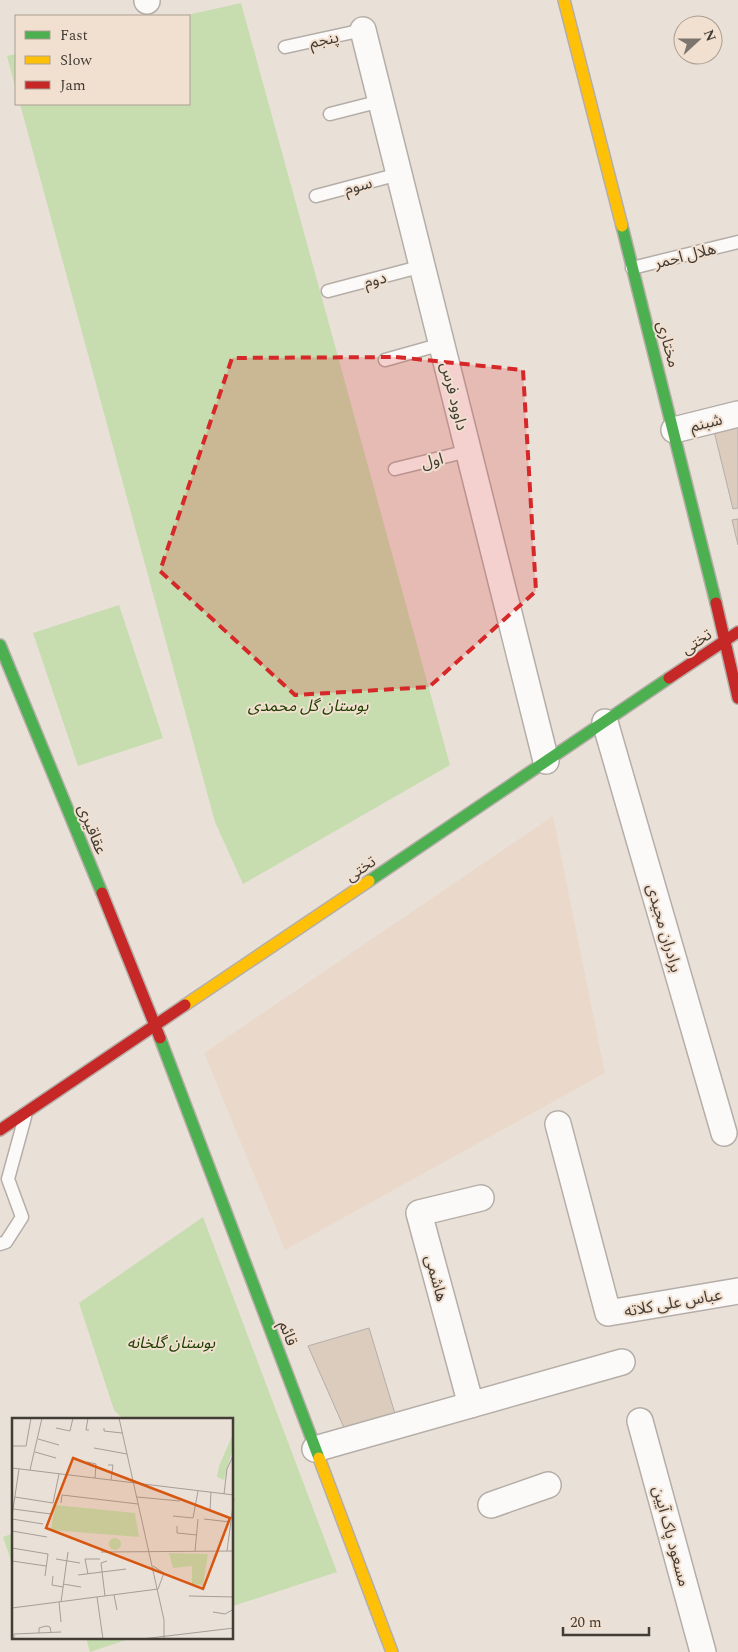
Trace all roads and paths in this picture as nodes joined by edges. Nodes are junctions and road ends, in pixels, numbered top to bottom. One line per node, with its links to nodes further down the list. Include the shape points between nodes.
1 (564, 0): 10 (main road, مختاری)
2 (363, 30): 3 (lane, پنجم); 4 (street, داوود فرس)
3 (285, 47)
4 (381, 101): 5 (lane); 6 (street, داوود فرس)
5 (330, 114)
6 (400, 174): 7 (lane, سوم); 9 (street, داوود فرس)
7 (316, 196)
8 (738, 242): 10 (lane, هلال احمر)
9 (423, 266): 11 (lane, دوم); 12 (street, داوود فرس)
10 (632, 268): 15 (main road, مختاری)
11 (328, 291)
12 (442, 344): 13 (lane); 16 (street, داوود فرس)
13 (385, 360)
14 (738, 414): 15 (street, شبنم)
15 (674, 430): 19 (main road, مختاری)
16 (468, 450): 17 (lane, اول); 23 (street, داوود فرس)
17 (395, 469)
18 (738, 632): 19 (main road, تختی)
19 (724, 642): 21 (main road, مختاری); 22 (main road, تختی)
20 (0, 645): 24 (main road, عقاقیری)
21 (738, 698)
22 (605, 722): 23 (main road, تختی); 28 (street, برادران مجیدی)
23 (546, 761): 24 (main road, تختی)
24 (156, 1024): 25 (main road, تختی); 35 (main road, قائم)
25 (27, 1111): 27 (main road, تختی); 30 (lane, via 8,1179 22,1218 6,1242)
26 (558, 1124): 31 (street, عباس علی کلاته, via 608,1314)
27 (0, 1130)
28 (724, 1133)
29 (481, 1198): 33 (street, هاشمی, via 419,1213)
30 (0, 1244)
31 (738, 1291)
32 (622, 1362): 33 (street)
33 (471, 1405): 35 (street)
34 (640, 1421): 39 (street, مسعود پاک آیین)
35 (315, 1449): 38 (main road, قائم)
36 (548, 1485): 37 (street)
37 (491, 1505)
38 (392, 1652)
39 (703, 1652)

